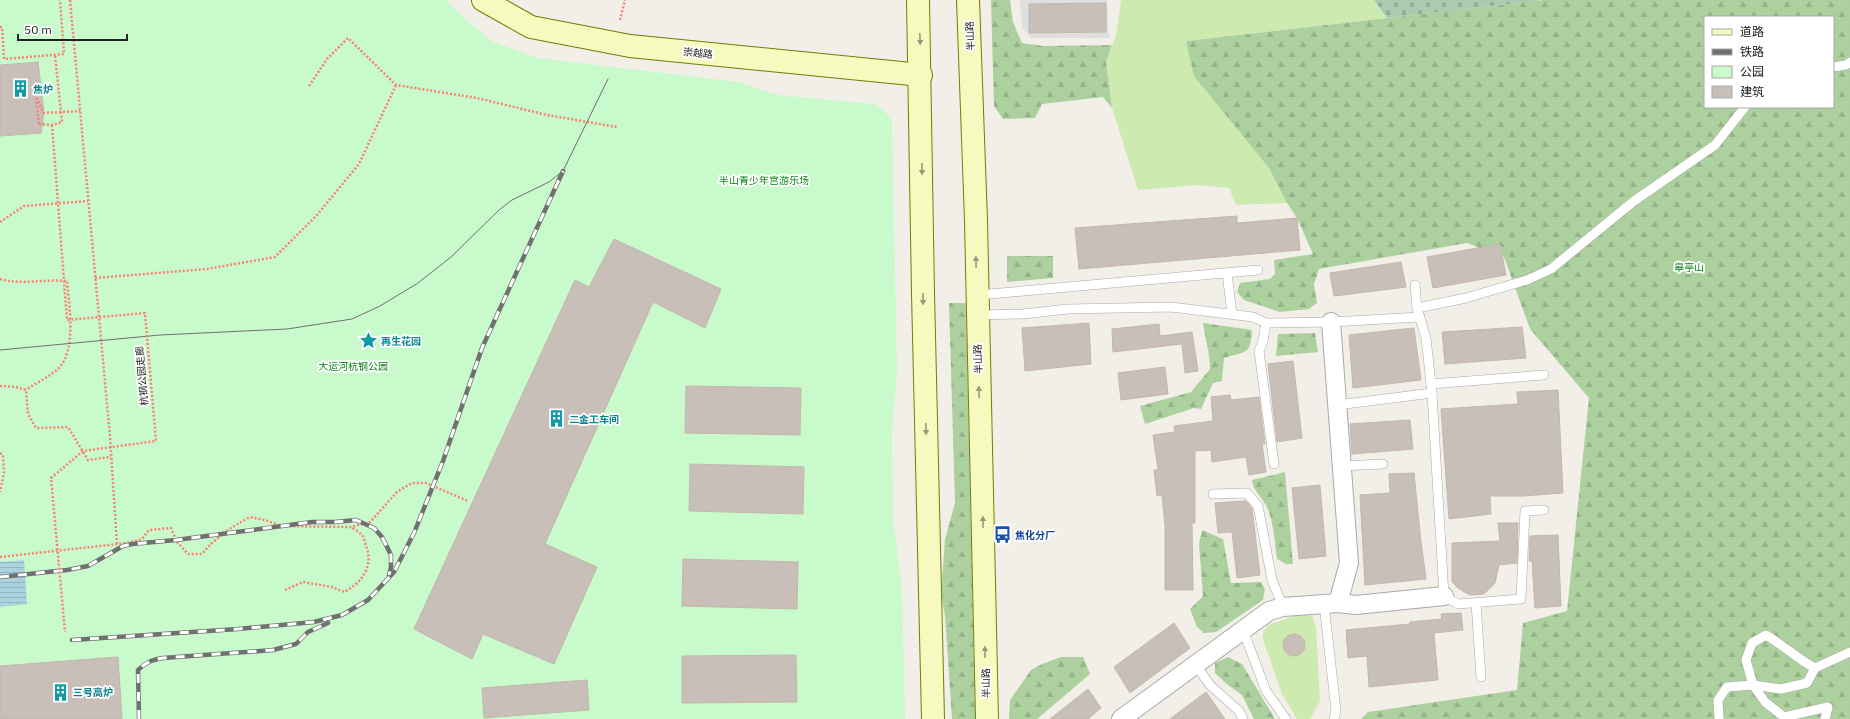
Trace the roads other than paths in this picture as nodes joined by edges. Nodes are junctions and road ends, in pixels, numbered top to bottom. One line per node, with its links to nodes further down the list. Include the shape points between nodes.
1 (483, 0): 6 (main road, 崇越路, via 531,27 630,46)
2 (918, 0): 6 (main road, one-way to 6)
3 (968, 0): 11 (main road, 半山路, one-way to 3)
4 (1850, 62): 5 (lane)
5 (1834, 67)
6 (921, 76): 34 (main road, one-way to 34, via 923,293)
7 (1744, 108): 12 (lane, via 1715,145 1634,201 1551,269 1520,283)
8 (1258, 270): 9 (lane)
9 (1227, 273): 11 (lane); 13 (lane)
10 (1415, 285): 12 (lane)
11 (977, 305): 13 (lane, via 1023,314 1068,309 1163,307); 35 (main road, 半山路, one-way to 11)
12 (1418, 312): 14 (lane); 17 (lane, via 1426,338)
13 (1232, 314): 15 (lane, via 1253,317)
14 (1331, 322): 15 (lane); 18 (street)
15 (1266, 323): 19 (lane, via 1259,351)
16 (1544, 375): 17 (lane)
17 (1431, 389): 18 (lane); 24 (lane)
18 (1337, 405): 21 (street)
19 (1274, 464)
20 (1383, 464): 21 (lane)
21 (1342, 466): 26 (street, via 1349,563)
22 (1213, 494): 27 (lane, via 1246,493 1258,506 1272,580)
23 (1544, 510): 25 (lane, via 1525,511 1521,599)
24 (1444, 596): 25 (lane, via 1458,604); 26 (street, via 1356,605)
25 (1476, 603): 32 (lane)
26 (1331, 604): 27 (street); 39 (lane, via 1336,710)
27 (1283, 607): 28 (street, via 1269,611)
28 (1243, 630): 30 (street); 38 (lane, via 1266,691)
29 (1850, 652): 31 (lane)
30 (1195, 664): 36 (street); 37 (lane, via 1210,685 1239,712)
31 (1815, 668): 33 (lane, via 1807,684 1781,689); 33 (lane, via 1801,661 1766,635 1752,643 1746,660)
32 (1481, 677)
33 (1753, 684): 40 (lane, via 1727,687 1718,700); 41 (lane, via 1765,702 1784,717 1828,707)
34 (933, 719)
35 (987, 719)
36 (1121, 719)
37 (1243, 719)
38 (1286, 719)
39 (1334, 719)
40 (1719, 719)
41 (1825, 719)

